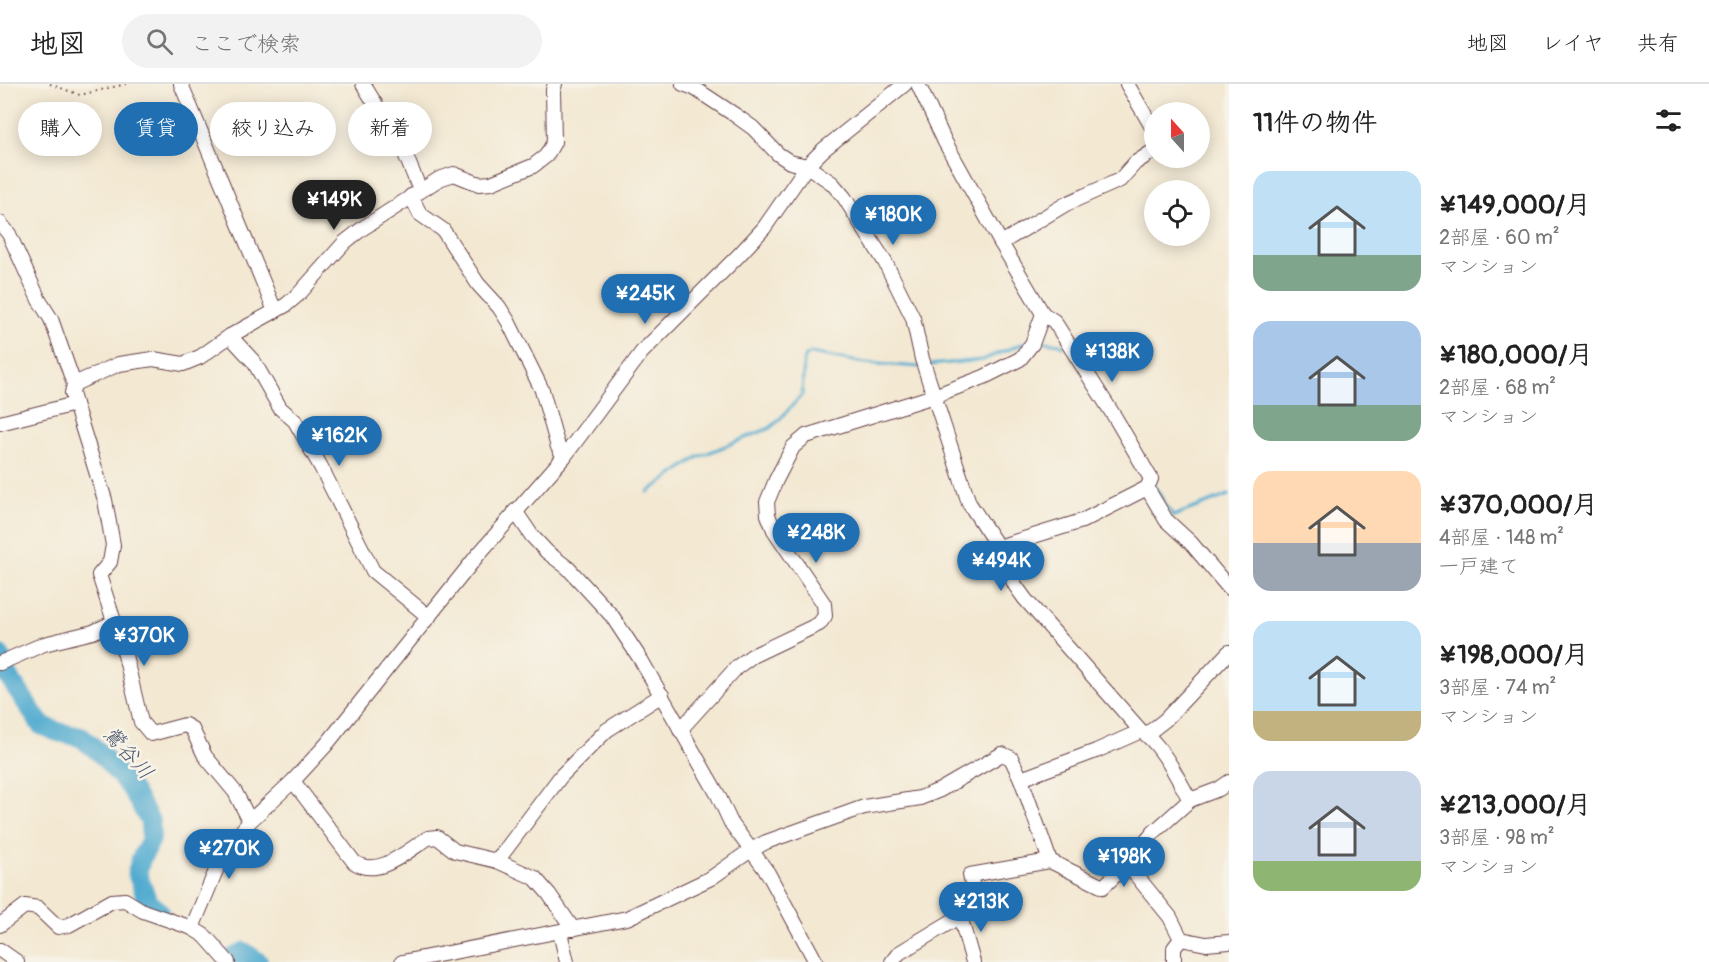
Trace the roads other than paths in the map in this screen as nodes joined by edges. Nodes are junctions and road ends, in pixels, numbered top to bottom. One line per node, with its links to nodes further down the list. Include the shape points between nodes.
1 (181, 84): 14 (street)
2 (363, 84): 11 (street, via 403,149)
3 (555, 84): 11 (street, via 554,142 546,156 533,166 491,183 479,184 454,174)
4 (683, 84): 10 (street, via 753,128 790,162)
5 (905, 84): 10 (street)
6 (918, 84): 13 (street)
7 (1127, 84): 8 (street)
8 (1144, 113)
9 (1144, 157): 13 (street, via 1120,180 1066,204)
10 (807, 166): 18 (street, via 832,183 844,197 885,262 913,318); 21 (street, via 764,228 642,352)
11 (416, 193): 14 (street, via 345,242 299,294); 21 (street, via 420,214 443,230 508,321 542,390)
12 (0, 223): 17 (street, via 51,319)
13 (1000, 243): 15 (street)
14 (275, 311): 16 (street)
15 (1043, 314): 18 (street, via 1034,340 1020,359); 22 (street, via 1054,321 1116,419)
16 (230, 336): 17 (street, via 183,364 153,359 119,364); 26 (street, via 254,362 280,408 295,421 374,571)
17 (74, 384): 19 (street)
18 (934, 396): 24 (street, via 969,503); 31 (street, via 806,436 793,447 767,502 768,514 774,530 824,604 825,616 819,624 737,667)
19 (75, 404): 20 (street); 27 (street, via 105,500 113,545 110,562 99,575)
20 (0, 423)
21 (564, 457): 23 (street)
22 (1149, 484): 24 (street, via 1082,521); 25 (street, via 1166,520)
23 (515, 511): 26 (street); 30 (street, via 532,536 612,616)
24 (998, 547): 32 (street, via 1025,599)
25 (1229, 588)
26 (429, 617): 34 (street)
27 (114, 622): 29 (street, via 93,632 44,644); 37 (street, via 141,722 151,734 185,725 192,729 205,756 235,792)
28 (1229, 652): 32 (street, via 1165,720)
29 (3, 662)
30 (663, 694): 31 (street); 39 (street, via 607,730 569,768)
31 (680, 730): 38 (street, via 731,823)
32 (1144, 732): 33 (street); 36 (street)
33 (1021, 779): 38 (street, via 1011,758 1002,754 920,798 864,807); 40 (street)
34 (293, 782): 37 (street); 39 (street, via 360,867 381,867 428,838 437,837 455,851)
35 (1229, 782): 36 (street)
36 (1190, 800): 41 (street, via 1154,832)
37 (250, 821): 44 (street, via 217,868)
38 (751, 850): 45 (street, via 711,878 627,918); 53 (street, via 768,873)
39 (496, 861): 45 (street, via 535,878 549,894)
40 (1050, 861): 41 (street, via 1103,887); 42 (street, via 970,874 977,906)
41 (1127, 864): 46 (street, via 1170,916)
42 (960, 916): 54 (street, via 899,953); 55 (street)
43 (0, 925): 44 (street, via 25,906 38,908 58,927 112,901 125,900 143,911)
44 (192, 928): 50 (street)
45 (567, 930): 51 (street); 52 (street)
46 (1181, 939): 47 (street, via 1206,944); 56 (street, via 1174,948)
47 (1229, 942)
48 (0, 950): 49 (street)
49 (17, 962)
50 (228, 962)
51 (402, 962)
52 (567, 962)
53 (816, 962)
54 (892, 962)
55 (973, 962)
56 (1174, 962)

